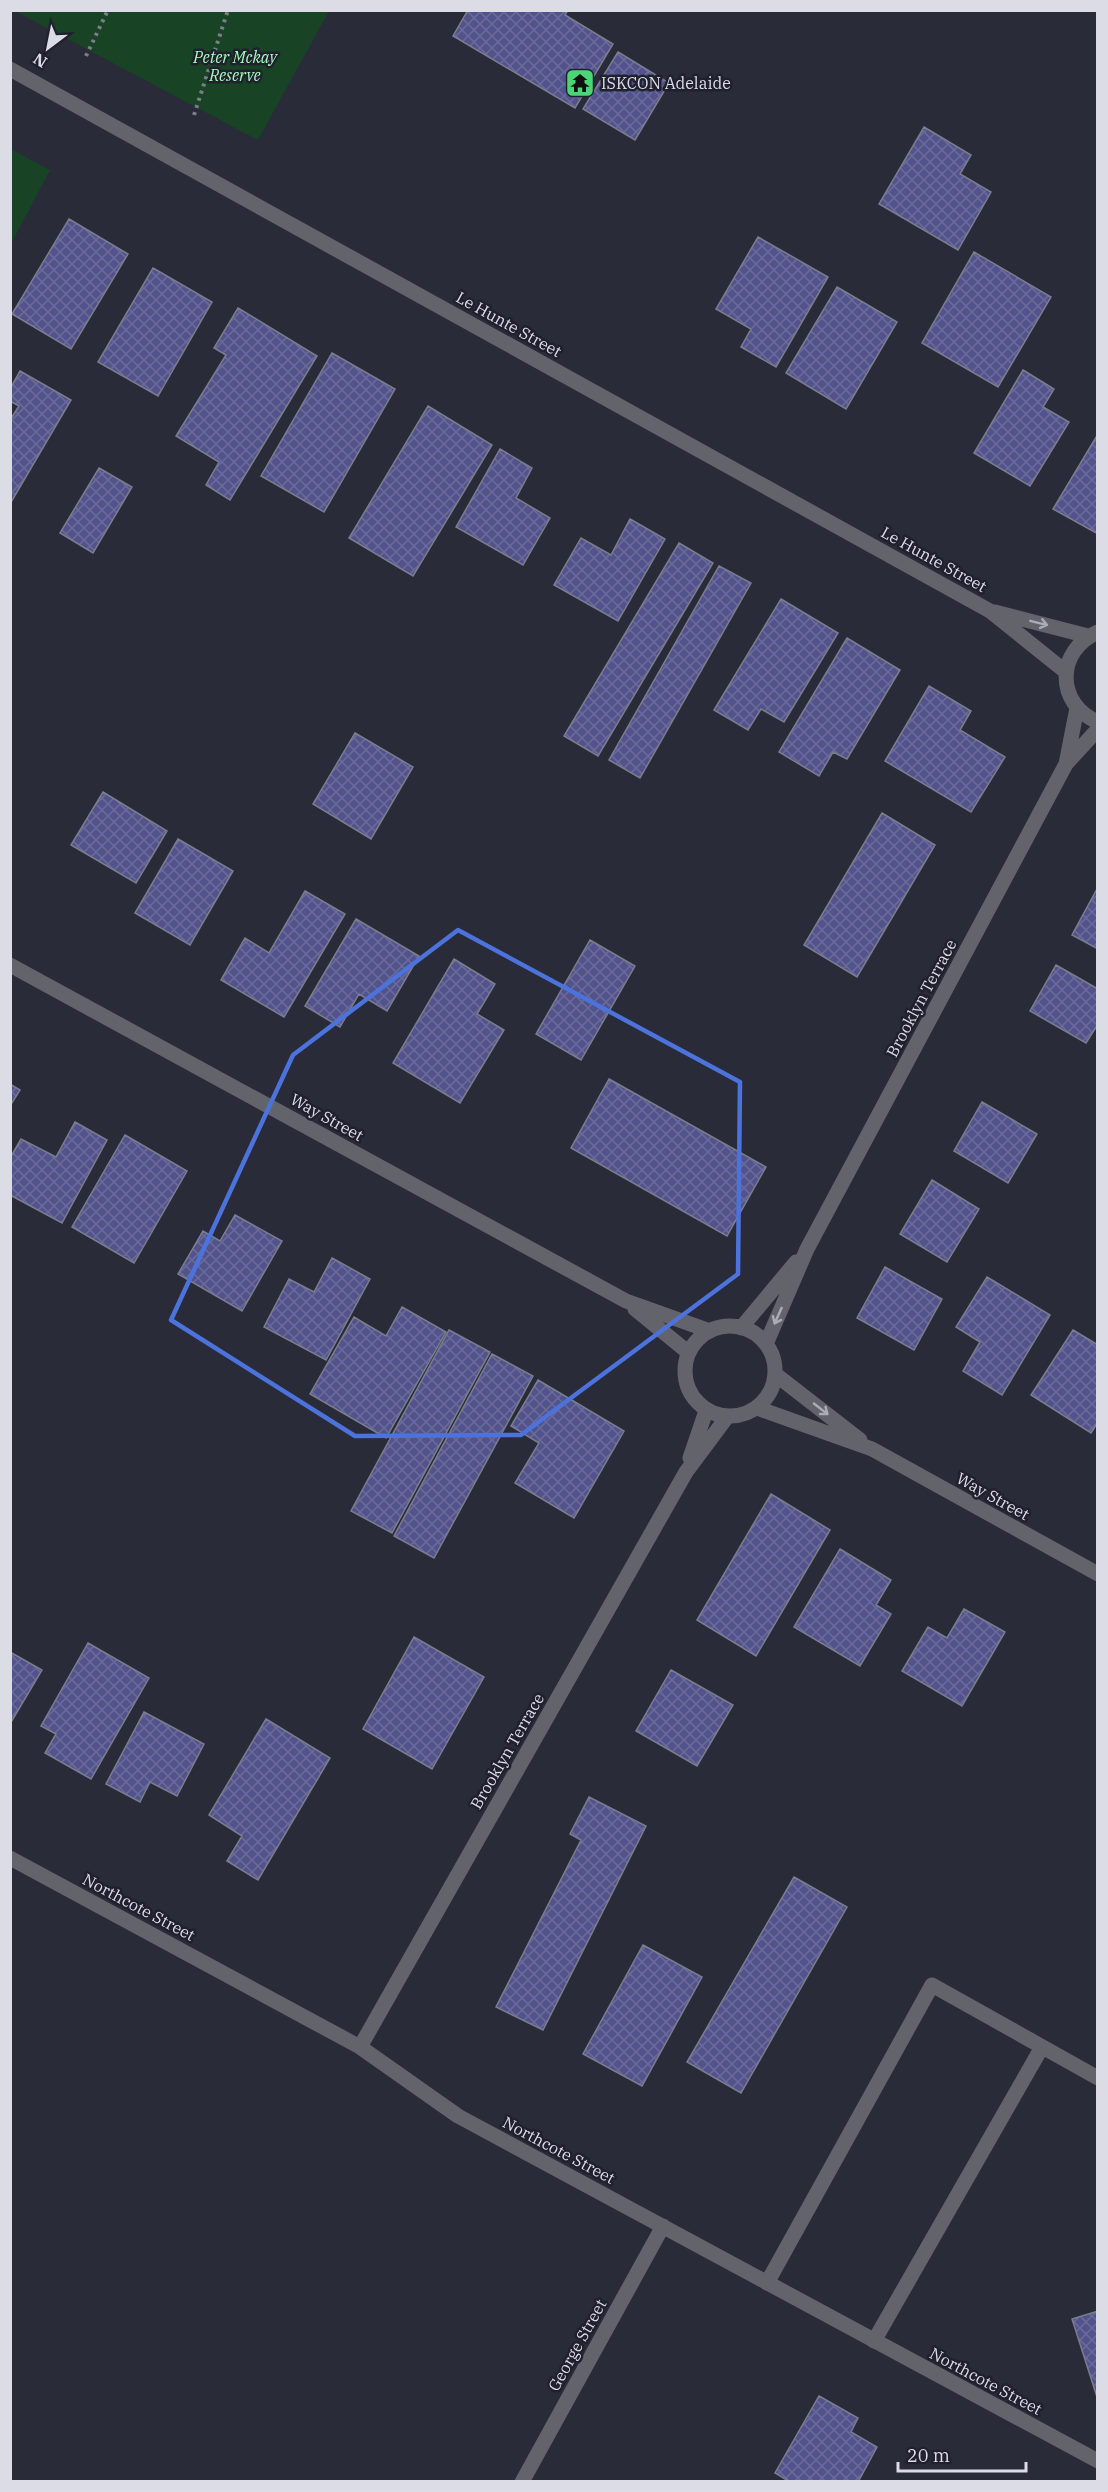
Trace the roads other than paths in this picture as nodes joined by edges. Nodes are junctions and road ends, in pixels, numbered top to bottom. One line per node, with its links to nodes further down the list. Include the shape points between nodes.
1 (10, 69): 2 (street, Le Hunte Street)
2 (990, 611): 3 (street, Le Hunte Street, one-way to 3); 4 (street, Le Hunte Street)
3 (1093, 634): 4 (street, via 1077,645)
4 (1066, 672): 5 (street, via 1066,685)
5 (1077, 708): 6 (street); 8 (street, Brooklyn Terrace)
6 (1098, 722)
7 (1098, 729): 8 (street, Brooklyn Terrace)
8 (1066, 764): 10 (street, Brooklyn Terrace)
9 (10, 965): 11 (street, Way Street)
10 (807, 1249): 12 (street, Brooklyn Terrace); 14 (street, Brooklyn Terrace, one-way to 14)
11 (626, 1301): 13 (street, Way Street); 15 (street, Way Street)
12 (741, 1328): 13 (street, via 725,1326); 14 (street)
13 (710, 1331): 15 (street)
14 (766, 1344): 16 (street)
15 (689, 1353): 18 (street, via 684,1371 687,1386 694,1400)
16 (775, 1374): 17 (street, via 768,1396); 20 (street, Way Street, one-way to 20)
17 (757, 1408): 19 (street); 20 (street, Way Street)
18 (706, 1410): 19 (street); 21 (street, Brooklyn Terrace)
19 (727, 1417): 21 (street, Brooklyn Terrace)
20 (872, 1449): 22 (street, Way Street)
21 (686, 1472): 25 (street, Brooklyn Terrace)
22 (1098, 1574)
23 (10, 1858): 25 (street, Northcote Street)
24 (1042, 2046): 26 (street); 28 (street, via 932,1985); 29 (street)
25 (360, 2047): 27 (street, Northcote Street, via 458,2116)
26 (1098, 2078)
27 (663, 2226): 28 (street, Northcote Street); 31 (street, George Street)
28 (767, 2283): 29 (street, Northcote Street)
29 (874, 2341): 30 (street, Northcote Street)
30 (1098, 2461)
31 (522, 2481)

